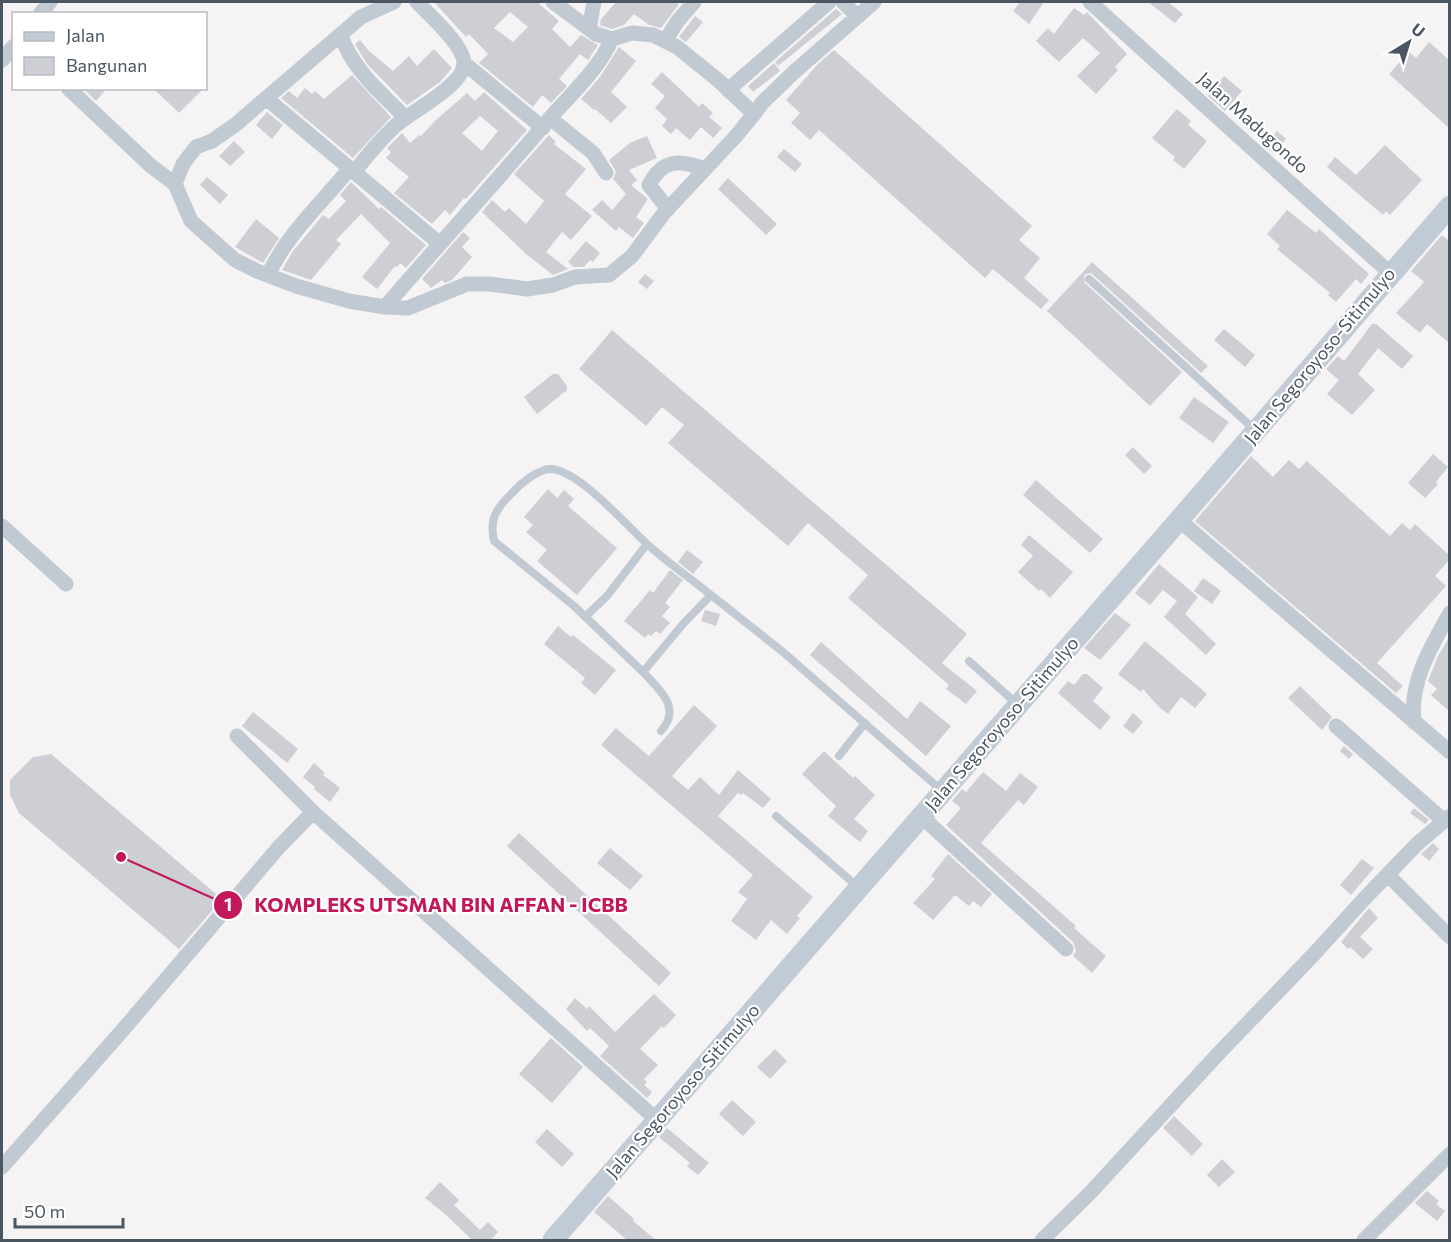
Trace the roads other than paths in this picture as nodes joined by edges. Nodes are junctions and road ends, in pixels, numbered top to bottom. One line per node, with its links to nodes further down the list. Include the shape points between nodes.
1 (394, 2): 12 (street, via 362,17)
2 (417, 2): 17 (street, via 457,46)
3 (553, 2): 11 (street)
4 (594, 2): 11 (street)
5 (694, 2): 14 (street)
6 (829, 2): 19 (street)
7 (843, 2): 10 (street)
8 (874, 2): 10 (street)
9 (1090, 2): 31 (street, Jalan Madugondo)
10 (857, 16): 21 (street)
11 (588, 29): 13 (street)
12 (341, 35): 20 (street); 22 (street, via 355,62)
13 (612, 39): 14 (street, via 632,33 653,35); 23 (street, via 606,53)
14 (665, 41): 19 (street)
15 (12, 48): 16 (street)
16 (2, 60)
17 (464, 63): 22 (street, via 461,75); 23 (street)
18 (70, 90): 27 (street)
19 (728, 90): 21 (street)
20 (267, 99): 24 (street); 27 (street, via 212,141 196,147)
21 (754, 114): 25 (street)
22 (406, 118): 24 (street)
23 (547, 123): 26 (street, via 593,153); 30 (street)
24 (352, 170): 30 (street); 32 (street, via 304,220 275,258)
25 (705, 170): 29 (street); 29 (street, via 676,162 654,175 649,185)
26 (606, 173)
27 (175, 184): 32 (street, via 191,221 235,260)
28 (1449, 206): 31 (main road, Jalan Segoroyoso-Sitimulyo)
29 (668, 209): 34 (street, via 637,250 609,275 574,277 527,289 467,284 408,308)
30 (439, 243): 34 (street)
31 (1390, 273): 35 (main road, Jalan Segoroyoso-Sitimulyo)
32 (268, 275): 34 (street, via 349,301)
33 (1089, 279): 35 (lane)
34 (385, 307)
35 (1256, 431): 36 (main road, Jalan Segoroyoso-Sitimulyo)
36 (1179, 520): 45 (main road, Jalan Segoroyoso-Sitimulyo); 46 (street)
37 (2, 526): 39 (street)
38 (647, 544): 40 (lane); 42 (lane, via 607,596); 42 (lane, via 585,486 561,471 538,472 513,492 491,525 494,541)
39 (66, 584)
40 (711, 596): 44 (lane); 47 (lane)
41 (1449, 613): 46 (street, via 1419,672 1412,706)
42 (585, 617): 44 (lane)
43 (969, 662): 45 (lane)
44 (643, 672): 49 (lane, via 667,702 671,714)
45 (1019, 705): 53 (main road, Jalan Segoroyoso-Sitimulyo)
46 (1414, 722): 51 (street)
47 (865, 723): 52 (lane); 53 (lane)
48 (1336, 726): 57 (street)
49 (661, 731)
50 (237, 736): 54 (street)
51 (1447, 746)
52 (839, 756)
53 (943, 792): 56 (main road, Jalan Segoroyoso-Sitimulyo)
54 (313, 813): 62 (street); 64 (street, via 279,847)
55 (776, 816): 59 (lane)
56 (922, 817): 59 (main road, Jalan Segoroyoso-Sitimulyo); 61 (street)
57 (1446, 818): 58 (street)
58 (1388, 875): 60 (street); 66 (street)
59 (859, 888): 62 (main road, Jalan Segoroyoso-Sitimulyo)
60 (1449, 937)
61 (1066, 949)
62 (657, 1120): 65 (main road, Jalan Segoroyoso-Sitimulyo)
63 (1449, 1154): 67 (street)
64 (2, 1167)
65 (553, 1240)
66 (1042, 1240)
67 (1364, 1240)

